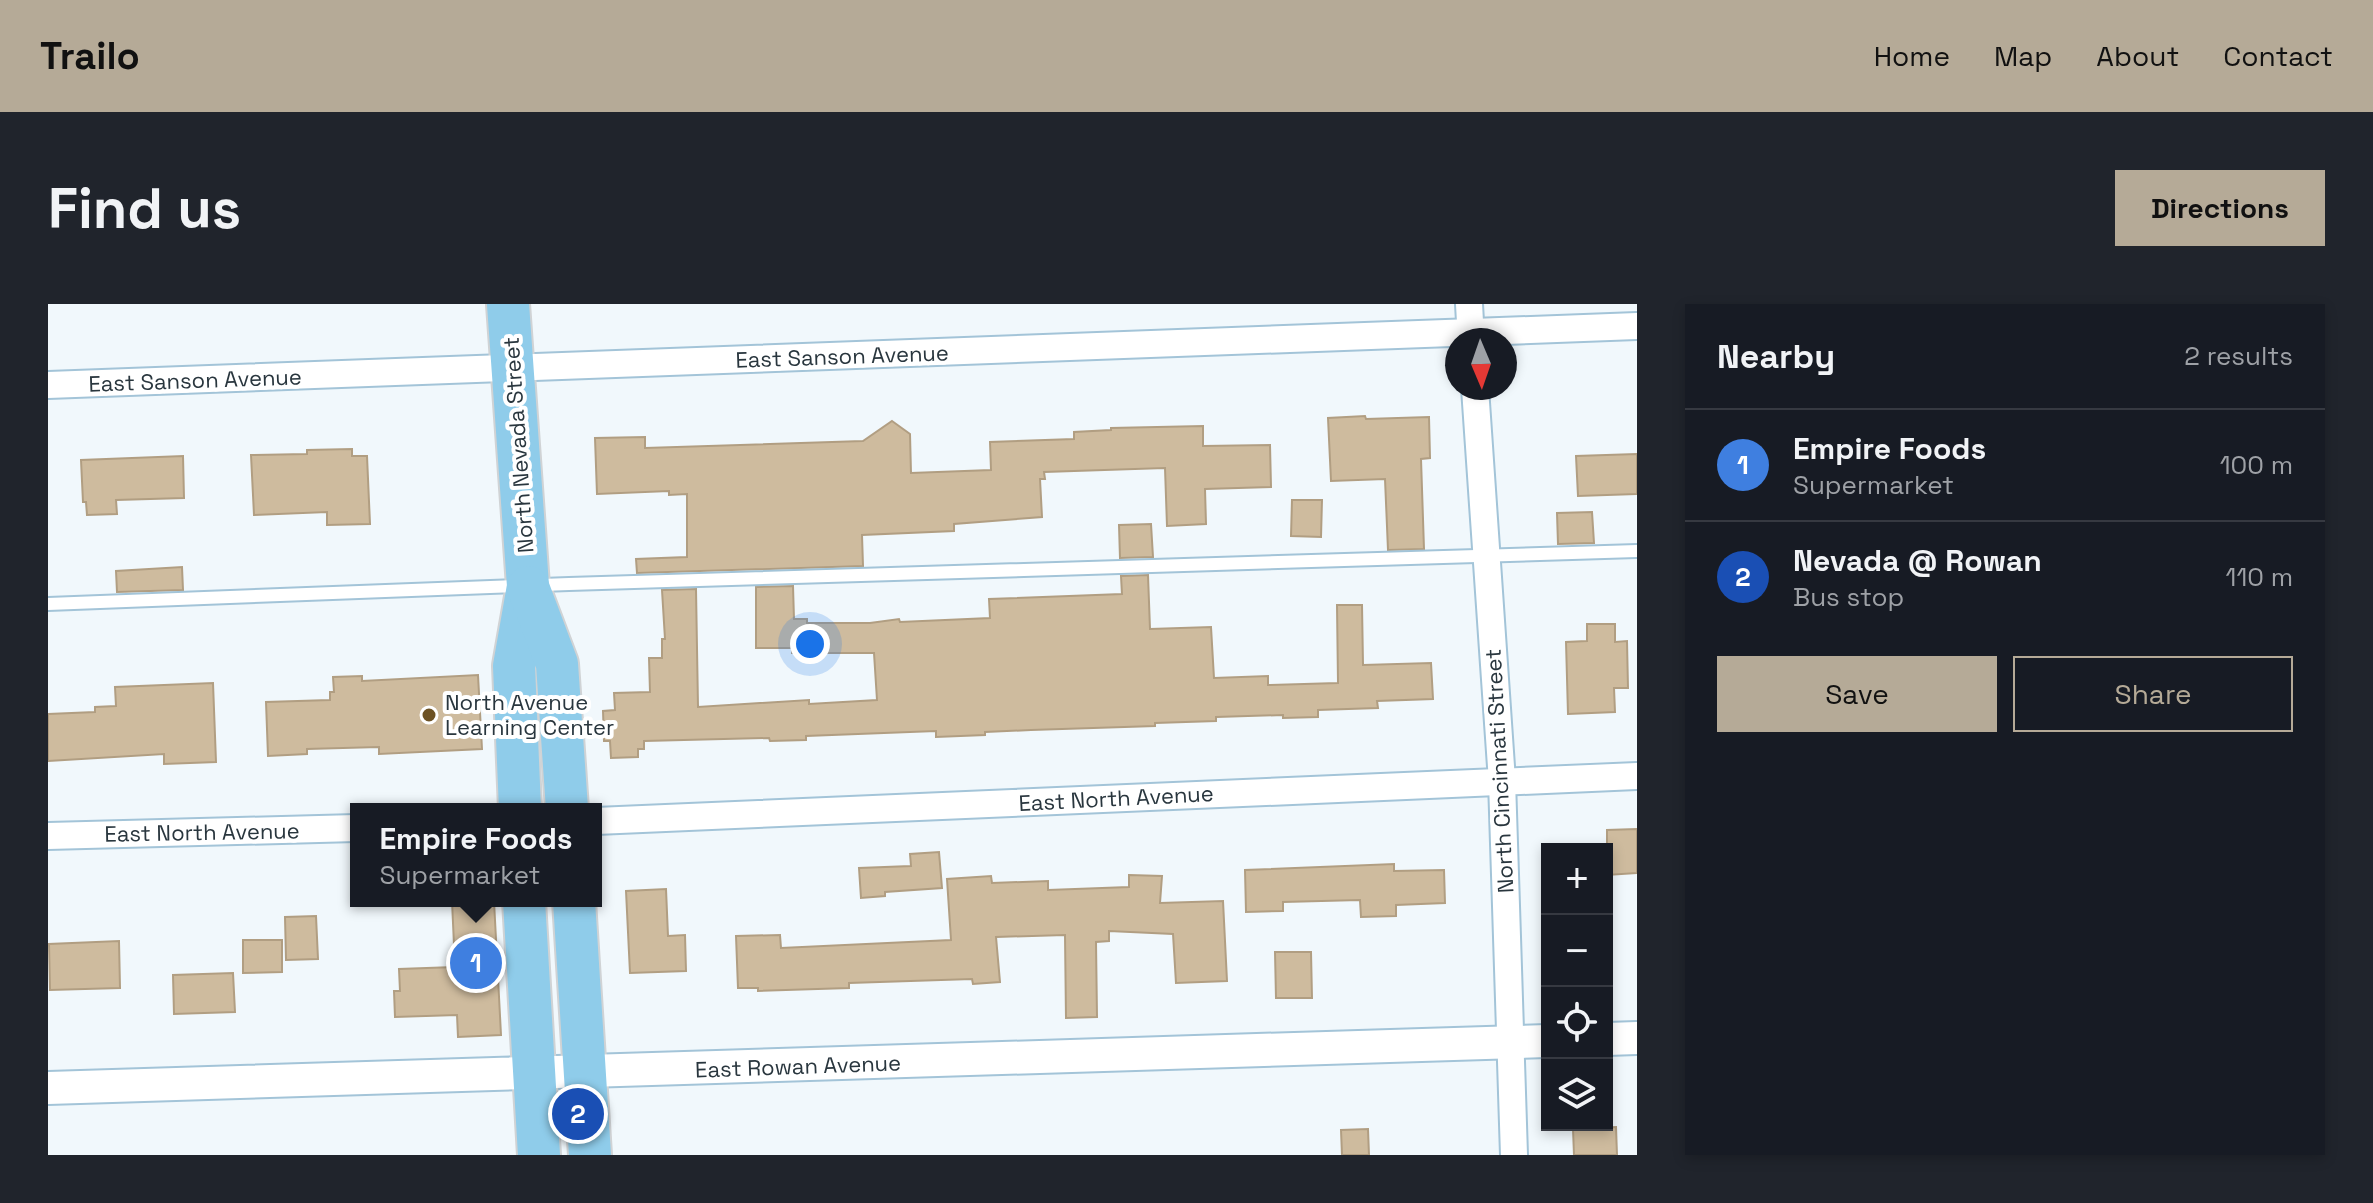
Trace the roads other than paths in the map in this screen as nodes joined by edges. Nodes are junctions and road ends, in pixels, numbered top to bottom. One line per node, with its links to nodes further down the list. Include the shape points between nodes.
1 (508, 304): 7 (main road, North Nevada Street)
2 (1469, 304): 4 (street)
3 (1637, 326): 5 (street, East Sanson Avenue)
4 (1470, 328)
5 (1517, 333)
6 (1445, 337): 7 (street, East Sanson Avenue)
7 (512, 368): 8 (street, East Sanson Avenue); 12 (main road, North Nevada Street)
8 (48, 385)
9 (1476, 400): 11 (street, North Cincinnati Street)
10 (1637, 551): 11 (lane)
11 (1486, 556): 12 (lane); 15 (street, North Cincinnati Street)
12 (528, 586): 13 (lane); 16 (main road, North Nevada Street, via 514,666); 17 (main road, North Nevada Street, via 557,664)
13 (48, 604)
14 (1637, 776): 15 (street, East North Avenue)
15 (1502, 781): 18 (street, East North Avenue); 26 (street, North Cincinnati Street)
16 (520, 803)
17 (567, 803)
18 (602, 821)
19 (350, 828): 20 (street, East North Avenue)
20 (48, 836)
21 (524, 907): 28 (main road)
22 (574, 907): 27 (main road)
23 (1637, 1038): 24 (street)
24 (1613, 1039)
25 (1541, 1041): 26 (street, East Rowan Avenue)
26 (1510, 1042): 27 (street, East Rowan Avenue); 32 (street, North Cincinnati Street)
27 (586, 1073): 28 (street, East Rowan Avenue); 31 (main road)
28 (533, 1074): 29 (street, East Rowan Avenue); 30 (main road)
29 (48, 1088)
30 (539, 1155)
31 (590, 1155)
32 (1514, 1155)

